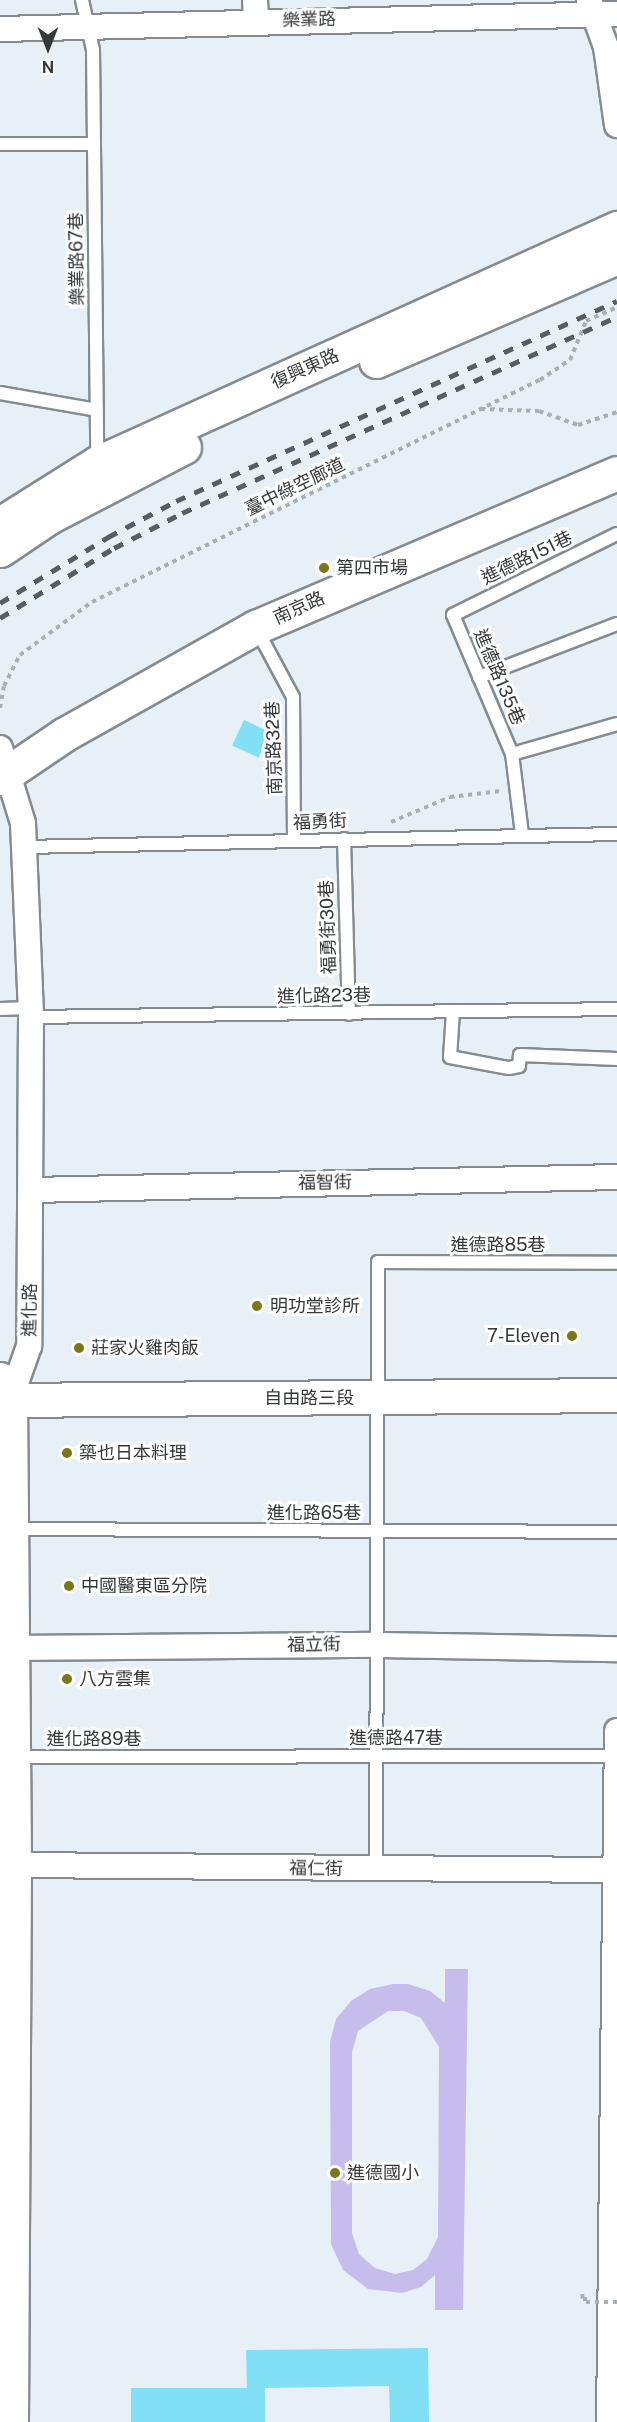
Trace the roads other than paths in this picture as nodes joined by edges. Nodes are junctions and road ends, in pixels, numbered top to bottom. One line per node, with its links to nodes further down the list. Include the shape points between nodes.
1 (82, 0): 5 (lane, 樂業路67巷)
2 (590, 6): 3 (street, 樂業路); 4 (street, 樂業路); 7 (street, via 606,47)
3 (255, 11): 5 (street, 樂業路)
4 (617, 14)
5 (89, 28): 6 (street, 樂業路); 9 (lane, 樂業路67巷)
6 (0, 29)
7 (617, 125)
8 (0, 144): 9 (lane)
9 (94, 144): 13 (lane, 樂業路67巷)
10 (617, 228): 15 (street, 復興東路)
11 (617, 257): 15 (street, 復興東路, via 249,418)
12 (0, 393): 13 (lane)
13 (97, 410): 15 (lane, 樂業路67巷)
14 (617, 473): 21 (street, 南京路)
15 (100, 476): 16 (street, 復興東路); 18 (street, 復興東路)
16 (0, 524)
17 (617, 534): 19 (lane, 進德路151巷)
18 (0, 550)
19 (453, 615): 22 (lane, 進德路135巷)
20 (617, 624): 22 (lane)
21 (256, 627): 25 (street, 南京路); 29 (lane, 南京路32巷, via 293,697)
22 (479, 676): 24 (lane, 進德路135巷)
23 (617, 724): 24 (lane, 進德路135巷)
24 (512, 754): 26 (lane, 進德路135巷)
25 (3, 766): 30 (street, 進化路)
26 (522, 834): 27 (lane, 福勇街); 28 (lane, 福勇街)
27 (617, 834)
28 (344, 839): 29 (lane, 福勇街); 35 (lane, 福勇街30巷)
29 (294, 841): 30 (lane, 福勇街)
30 (25, 848): 34 (street, 進化路)
31 (0, 1009): 34 (lane, 進化路23巷)
32 (617, 1009): 33 (lane, 進化路23巷)
33 (453, 1011): 35 (lane, 進化路23巷); 36 (lane, via 450,1057 509,1068 519,1066 520,1055)
34 (31, 1013): 35 (lane, 進化路23巷); 38 (street, 進化路)
35 (349, 1014)
36 (617, 1059)
37 (617, 1177): 38 (street, 福智街)
38 (32, 1190): 40 (street, 進化路, via 29,1346)
39 (617, 1263): 42 (lane, 進德路85巷, via 378,1262)
40 (3, 1393): 42 (street, 自由路三段); 43 (street, 進化路)
41 (617, 1395): 42 (street, 自由路三段)
42 (378, 1397): 44 (lane)
43 (11, 1529): 44 (lane, 進化路65巷); 47 (street, 進化路)
44 (379, 1532): 45 (lane, 進化路65巷); 46 (lane)
45 (617, 1532)
46 (379, 1645): 47 (street, 福立街); 48 (street, 福立街); 50 (lane)
47 (12, 1648): 52 (street, 進化路)
48 (617, 1649)
49 (617, 1731): 51 (street)
50 (378, 1756): 51 (lane, 進德路47巷); 53 (lane, 進德路47巷); 56 (lane)
51 (617, 1756): 54 (street)
52 (13, 1757): 53 (lane, 進化路89巷); 55 (street, 進化路)
53 (175, 1757)
54 (617, 1784): 57 (street)
55 (15, 1865): 56 (street, 福仁街); 58 (street, 進化路)
56 (376, 1870): 57 (street, 福仁街)
57 (617, 1870): 59 (street)
58 (6, 2070): 61 (street, 進化路)
59 (614, 2096): 60 (street)
60 (615, 2309): 62 (street)
61 (11, 2422)
62 (609, 2422)

